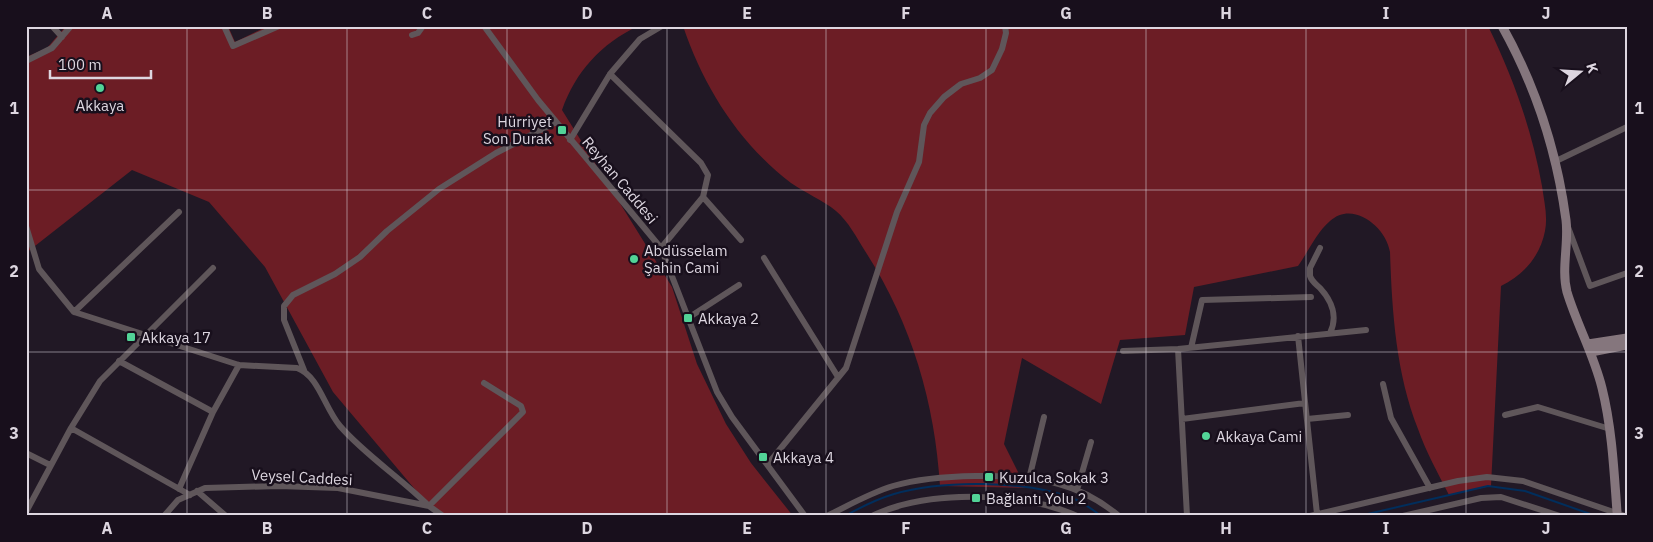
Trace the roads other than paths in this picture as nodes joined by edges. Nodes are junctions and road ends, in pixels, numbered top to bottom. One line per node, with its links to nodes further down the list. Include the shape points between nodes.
1 (52, 26): 11 (street)
2 (71, 26): 11 (street)
3 (224, 26): 4 (street, via 233,46)
4 (279, 26)
5 (423, 26): 10 (street)
6 (484, 26): 14 (street, Reyhan Caddesi)
7 (662, 26): 13 (street, via 640,39)
8 (1005, 26): 45 (street, via 1002,49 992,70 961,84 944,97 924,125 919,162 897,212 846,368)
9 (1502, 26): 17 (street, via 1532,89)
10 (412, 35)
11 (62, 37): 12 (street, via 52,48)
12 (26, 61)
13 (610, 74): 16 (street); 18 (street, via 701,162 708,175)
14 (556, 122): 16 (street, Reyhan Caddesi); 44 (street, via 496,153 439,189 387,230 360,257 287,300 284,320)
15 (1627, 127): 17 (street)
16 (570, 140): 23 (street, Reyhan Caddesi)
17 (1554, 162): 20 (street)
18 (703, 197): 22 (street); 23 (street)
19 (179, 212): 30 (street)
20 (1566, 221): 27 (street, via 1590,286); 39 (street, via 1567,290)
21 (26, 226): 30 (street, via 38,269)
22 (741, 240)
23 (661, 248): 31 (street, Reyhan Caddesi)
24 (1320, 248): 33 (street, via 1310,268 1310,276 1334,311)
25 (764, 258): 45 (street)
26 (213, 268): 34 (street)
27 (1627, 273)
28 (739, 285): 31 (street)
29 (1311, 297): 38 (street, via 1202,300)
30 (74, 312): 34 (street)
31 (688, 318): 59 (street, Reyhan Caddesi, via 717,392)
32 (1366, 330): 33 (street)
33 (1330, 333): 35 (street)
34 (146, 334): 42 (street); 43 (street)
35 (1298, 336): 38 (street); 48 (street)
36 (1627, 338): 39 (street)
37 (1627, 345): 39 (street)
38 (1191, 348): 40 (street)
39 (1590, 348): 56 (street)
40 (1178, 349): 41 (street); 53 (street)
41 (1123, 352)
42 (119, 361): 49 (street); 55 (street, via 100,381)
43 (238, 365): 44 (street); 49 (street)
44 (304, 370): 67 (street, via 315,382 321,398 340,426)
45 (838, 377): 59 (street)
46 (484, 383): 67 (street, via 521,406 523,412)
47 (1383, 384): 62 (street, via 1391,418)
48 (1305, 403): 53 (street); 54 (street)
49 (213, 412): 63 (street)
50 (1348, 415): 54 (street)
51 (1505, 415): 56 (street, via 1538,407)
52 (1044, 417): 61 (street)
53 (1182, 419): 80 (street)
54 (1307, 419): 70 (street)
55 (71, 428): 60 (street); 63 (street)
56 (1610, 429): 69 (street)
57 (1091, 442): 64 (street)
58 (26, 453): 60 (street)
59 (768, 464): 75 (street, Reyhan Caddesi)
60 (50, 466): 68 (street)
61 (1029, 479): 64 (street); 76 (street, via 982,477 912,482 881,490)
62 (1430, 488): 69 (street, via 1476,478 1507,478); 70 (street)
63 (179, 489): 66 (street)
64 (1077, 490): 79 (street)
65 (197, 491): 66 (street, Veysel Caddesi); 67 (street, Veysel Caddesi, via 205,488 279,486 338,488); 73 (street)
66 (190, 495): 72 (street, Veysel Caddesi, via 178,500)
67 (429, 506): 74 (street, Veysel Caddesi)
68 (26, 513): 71 (street)
69 (1621, 514)
70 (1314, 515)
71 (34, 516)
72 (164, 516)
73 (226, 516)
74 (444, 516)
75 (805, 516)
76 (827, 516)
77 (872, 516): 78 (street, via 913,502 976,498 1047,506)
78 (1076, 516)
79 (1119, 516)
80 (1186, 516)
81 (1403, 516): 82 (street, via 1481,498 1501,497)
82 (1560, 516)

